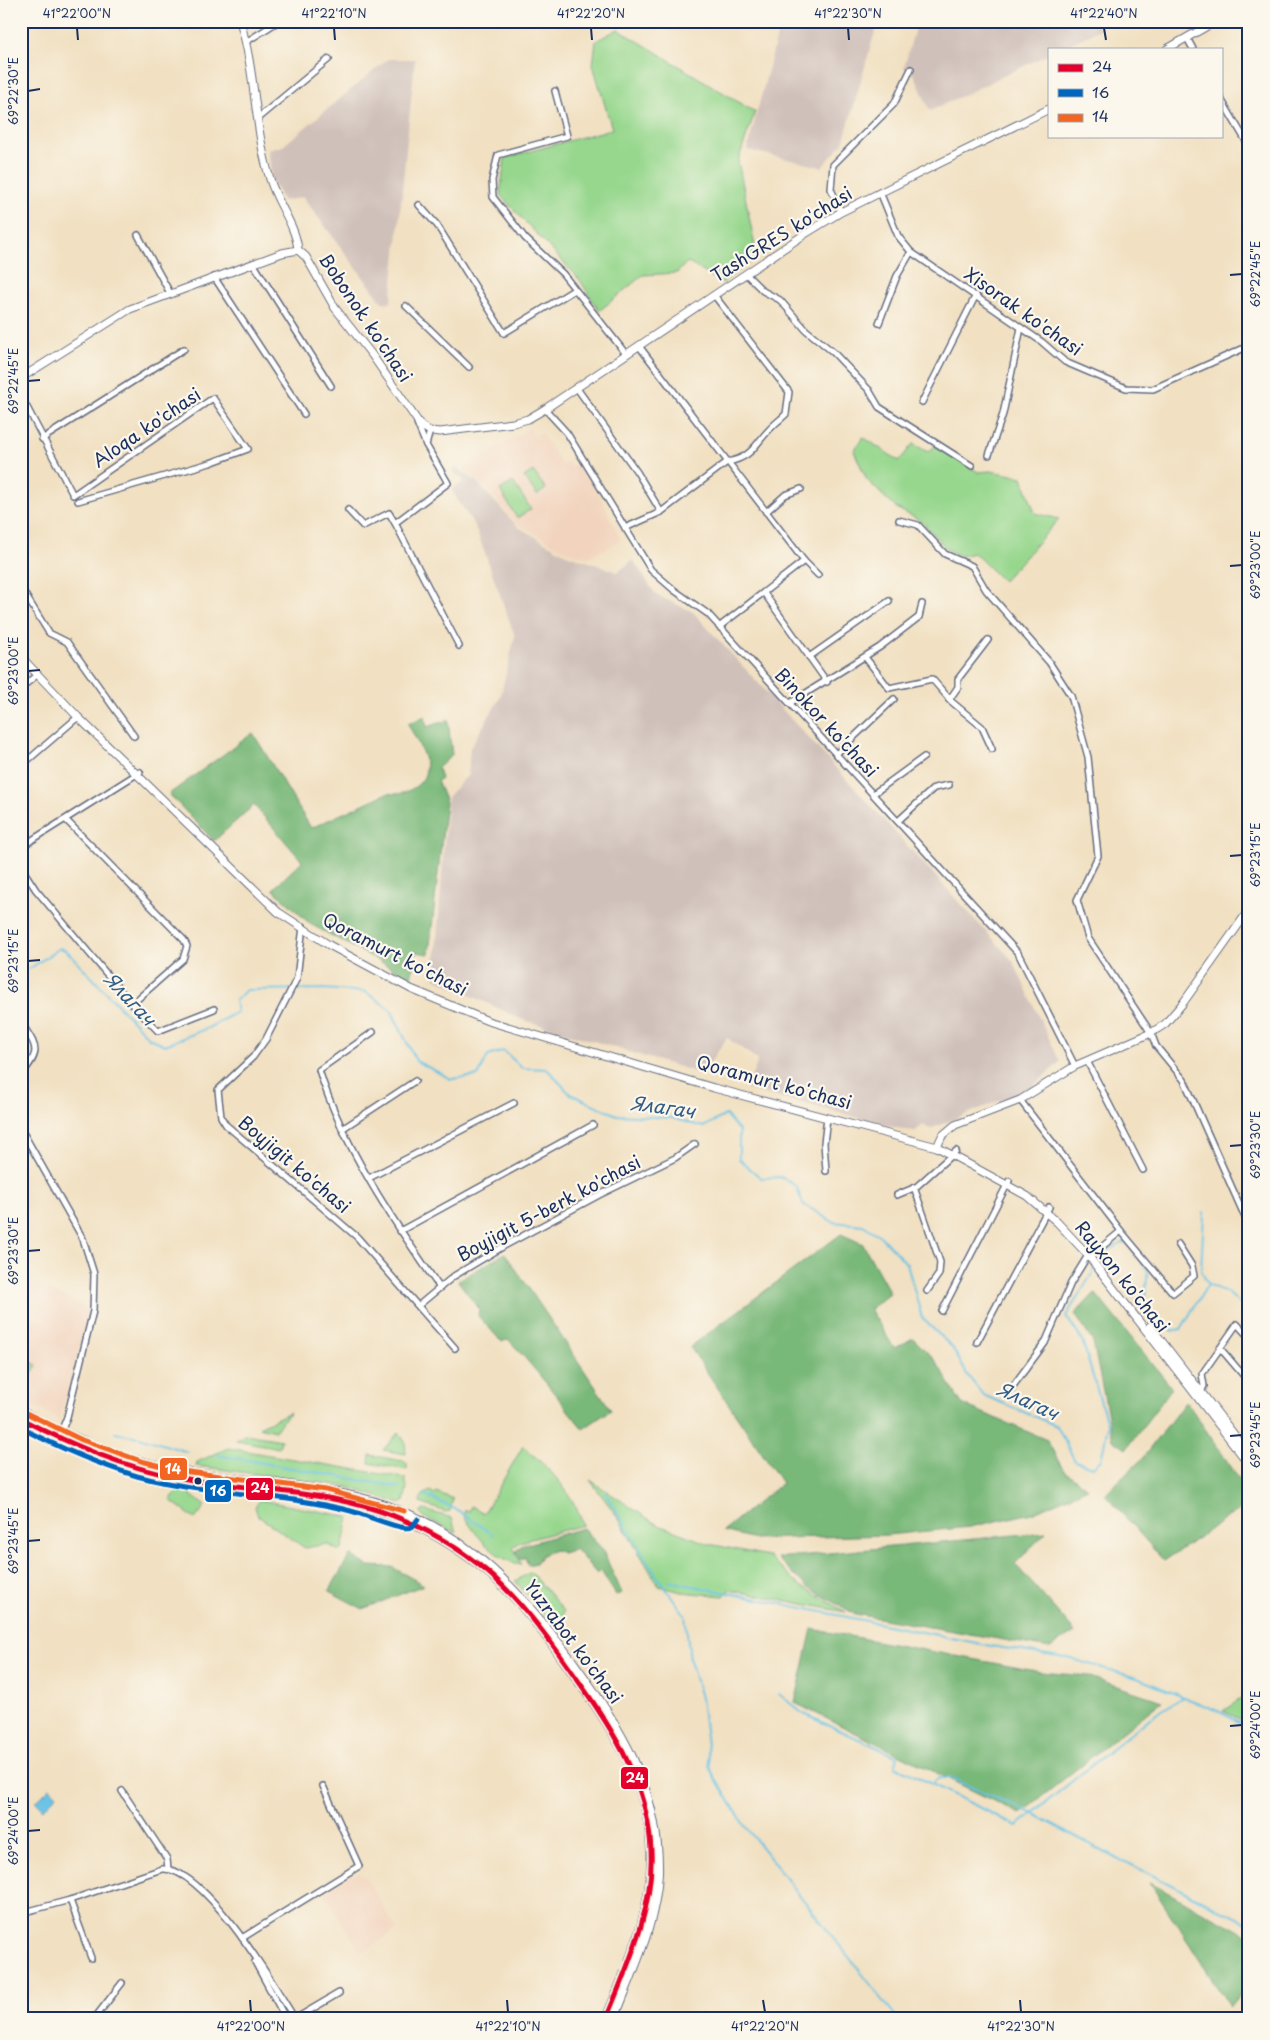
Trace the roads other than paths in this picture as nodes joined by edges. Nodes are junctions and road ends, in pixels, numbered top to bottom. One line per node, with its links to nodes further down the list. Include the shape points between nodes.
1 (240, 21): 5 (main road)
2 (279, 21): 5 (street)
3 (1216, 21): 4 (main road)
4 (1187, 38): 6 (main road); 7 (street)
5 (246, 42): 13 (main road)
6 (1169, 48)
7 (1192, 48)
8 (329, 59): 13 (street)
9 (911, 69): 17 (street, via 894,104 833,165 831,189)
10 (555, 90): 24 (street, via 567,136 498,155 492,180 493,197 525,238 563,274)
11 (1222, 100): 14 (street)
12 (1048, 109): 15 (main road, TashGRES ko'chasi)
13 (258, 118): 19 (main road, via 270,180 297,239)
14 (1249, 146)
15 (880, 192): 17 (main road, TashGRES ko'chasi); 20 (street, Xisorak ko'chasi, via 898,236)
16 (418, 205): 24 (street, via 437,225 504,333)
17 (842, 212): 22 (main road, TashGRES ko'chasi)
18 (138, 235): 25 (street)
19 (298, 250): 21 (main road, Bobonok ko'chasi); 43 (main road, Bobonok ko'chasi, via 306,256 336,308)
20 (911, 252): 27 (street, Xisorak ko'chasi); 29 (street, via 897,276)
21 (253, 263): 23 (main road, Bobonok ko'chasi); 37 (street)
22 (746, 274): 26 (main road, TashGRES ko'chasi); 49 (street, via 763,291 780,300 806,330 833,352 869,390 879,407)
23 (214, 277): 25 (main road, Bobonok ko'chasi); 42 (street)
24 (574, 290): 34 (street)
25 (170, 293): 36 (main road, Bobonok ko'chasi, via 113,318)
26 (714, 295): 31 (main road, TashGRES ko'chasi); 48 (street, via 789,392 786,414 755,449 739,460)
27 (976, 295): 30 (street, Xisorak ko'chasi); 40 (street)
28 (406, 306): 35 (street)
29 (879, 323)
30 (1021, 328): 33 (street, Xisorak ko'chasi, via 1065,362 1126,388 1153,390); 47 (street, via 1003,414)
31 (639, 346): 34 (main road, TashGRES ko'chasi); 48 (street)
32 (184, 349): 45 (street)
33 (1242, 349)
34 (626, 354): 38 (main road, TashGRES ko'chasi)
35 (469, 367)
36 (21, 378)
37 (331, 386)
38 (576, 387): 41 (main road, TashGRES ko'chasi); 53 (street, via 637,472)
39 (21, 396): 45 (street)
40 (922, 402)
41 (545, 409): 44 (main road, via 514,423); 57 (street, Binokor ko'chasi, via 567,433)
42 (304, 414)
43 (417, 423): 44 (main road, Bobonok ko'chasi); 46 (street)
44 (430, 431): 46 (street)
45 (42, 439): 51 (street, Aloqa ko'chasi, via 73,495 213,398 248,449)
46 (426, 445): 56 (street, via 448,483)
47 (989, 455)
48 (727, 462): 53 (street); 54 (street)
49 (972, 466)
50 (801, 489): 54 (street, via 784,496)
51 (78, 502)
52 (348, 510): 56 (street, via 363,526 389,513)
53 (660, 512): 57 (street)
54 (766, 512): 58 (street)
55 (899, 520): 96 (street, via 918,525 945,554 972,566 986,590 1049,662 1071,696 1088,757 1098,856 1077,900 1088,938)
56 (395, 523): 66 (street)
57 (626, 528): 64 (street, Binokor ko'chasi, via 651,570 708,614)
58 (804, 561): 59 (street); 61 (street)
59 (818, 575)
60 (21, 588): 78 (street, via 49,633 67,642)
61 (764, 593): 64 (street); 69 (street)
62 (888, 601): 69 (street)
63 (922, 604): 70 (street, via 919,616)
64 (719, 628): 76 (street, Binokor ko'chasi)
65 (988, 640): 75 (street, via 958,679 958,687)
66 (459, 646)
67 (21, 652): 83 (main road, Qoramurt koʻchasi)
68 (21, 657): 71 (main road, Qoramurt koʻchasi)
69 (809, 657): 72 (street)
70 (865, 657): 72 (street); 75 (street, via 888,688 932,679)
71 (38, 674): 73 (street); 77 (main road, Qoramurt koʻchasi)
72 (827, 682): 76 (street)
73 (21, 688)
74 (894, 699): 80 (street)
75 (950, 700): 79 (street, via 982,727)
76 (790, 703): 80 (street, Binokor ko'chasi)
77 (78, 716): 82 (street); 83 (main road, Qoramurt koʻchasi)
78 (134, 736)
79 (992, 749)
80 (836, 754): 85 (street, Binokor ko'chasi)
81 (924, 757): 85 (street)
82 (21, 766)
83 (139, 773): 86 (street); 91 (main road, Qoramurt koʻchasi, via 284,917)
84 (949, 785): 87 (street, via 934,788)
85 (873, 794): 87 (street, Binokor ko'chasi)
86 (66, 820): 88 (street); 92 (street, via 187,946 183,959)
87 (898, 821): 98 (street, Binokor ko'chasi, via 1018,953)
88 (21, 847)
89 (21, 867): 92 (street, via 36,890)
90 (1249, 910): 96 (main road, via 1183,1003)
91 (302, 927): 101 (main road, Qoramurt koʻchasi, via 411,989 467,1013); 125 (street, Boyjigit ko'chasi, via 298,978 253,1057 218,1090 221,1117 226,1125 357,1237)
92 (132, 1004): 93 (street, via 158,1031)
93 (214, 1009)
94 (21, 1022): 99 (street, via 36,1045 35,1059)
95 (373, 1032): 107 (street, Boyjigit ko'chasi, via 319,1070)
96 (1151, 1033): 97 (main road); 118 (street, via 1156,1046 1184,1080)
97 (1087, 1061): 98 (main road); 111 (street)
98 (1075, 1066): 102 (main road)
99 (21, 1075)
100 (416, 1081): 107 (street)
101 (735, 1092): 104 (main road, Qoramurt koʻchasi); 109 (main road, Qoramurt koʻchasi)
102 (1020, 1100): 109 (main road, via 955,1125 945,1132); 120 (street, Rayxon ko'chasi)
103 (514, 1103): 113 (street)
104 (827, 1118): 109 (main road, Qoramurt koʻchasi); 112 (street, via 824,1143)
105 (593, 1125): 119 (street)
106 (21, 1129): 136 (street, via 83,1239 94,1274 93,1311)
107 (342, 1129): 113 (street, Boyjigit ko'chasi)
108 (695, 1144): 123 (street, Boyjigit 5-berk ko'chasi, via 675,1158 504,1246)
109 (937, 1145): 110 (main road, Rayxon ko'chasi)
110 (955, 1153): 114 (main road, Rayxon ko'chasi); 115 (street)
111 (1143, 1170)
112 (826, 1171)
113 (369, 1178): 119 (street, Boyjigit ko'chasi)
114 (1008, 1182): 117 (main road, Rayxon ko'chasi); 126 (street)
115 (914, 1187): 116 (street); 124 (street, via 940,1262 939,1274)
116 (897, 1195)
117 (1048, 1209): 122 (main road, Rayxon ko'chasi); 128 (street)
118 (1245, 1217)
119 (400, 1231): 123 (street, Boyjigit ko'chasi)
120 (1121, 1231): 121 (street, Rayxon ko'chasi, via 1173,1293 1194,1276 1192,1266); 122 (street)
121 (1178, 1244)
122 (1091, 1256): 132 (street, via 1056,1312 1045,1343); 133 (main road, Rayxon ko'chasi)
123 (440, 1288): 125 (street, Boyjigit 5-berk ko'chasi)
124 (927, 1292)
125 (419, 1306): 129 (street)
126 (942, 1311)
127 (1249, 1337): 130 (street, via 1237,1324)
128 (977, 1342)
129 (456, 1348)
130 (1220, 1348): 131 (street); 133 (street, via 1202,1374 1204,1386)
131 (1249, 1382)
132 (1010, 1390)
133 (1200, 1395): 137 (main road, Rayxon ko'chasi); 138 (main road, Rayxon ko'chasi)
134 (21, 1410): 136 (main road, Yuzrabot ko'chasi)
135 (21, 1420): 139 (main road, Yuzrabot ko'chasi, via 106,1458)
136 (61, 1432): 139 (main road, Yuzrabot ko'chasi)
137 (1249, 1454)
138 (1249, 1464)
139 (180, 1474): 140 (main road, Yuzrabot ko'chasi, via 344,1502)
140 (409, 1519): 154 (main road, Yuzrabot ko'chasi, via 464,1554 518,1602 595,1705 634,1772 649,1822 651,1882 642,1928); 155 (main road, Yuzrabot ko'chasi, via 443,1533 479,1557 526,1602 609,1712 643,1779 656,1830 657,1886 646,1934)
141 (323, 1786): 146 (street, via 359,1866)
142 (122, 1791): 143 (street, via 166,1859)
143 (168, 1869): 144 (street); 146 (street, via 180,1873 208,1896)
144 (70, 1900): 145 (street); 148 (street)
145 (21, 1913)
146 (242, 1938): 147 (street)
147 (252, 1954): 152 (street); 153 (street)
148 (91, 1958)
149 (122, 1983): 151 (street)
150 (339, 1993): 153 (street)
151 (94, 2019)
152 (286, 2019)
153 (295, 2019)
154 (606, 2019)
155 (614, 2019)

